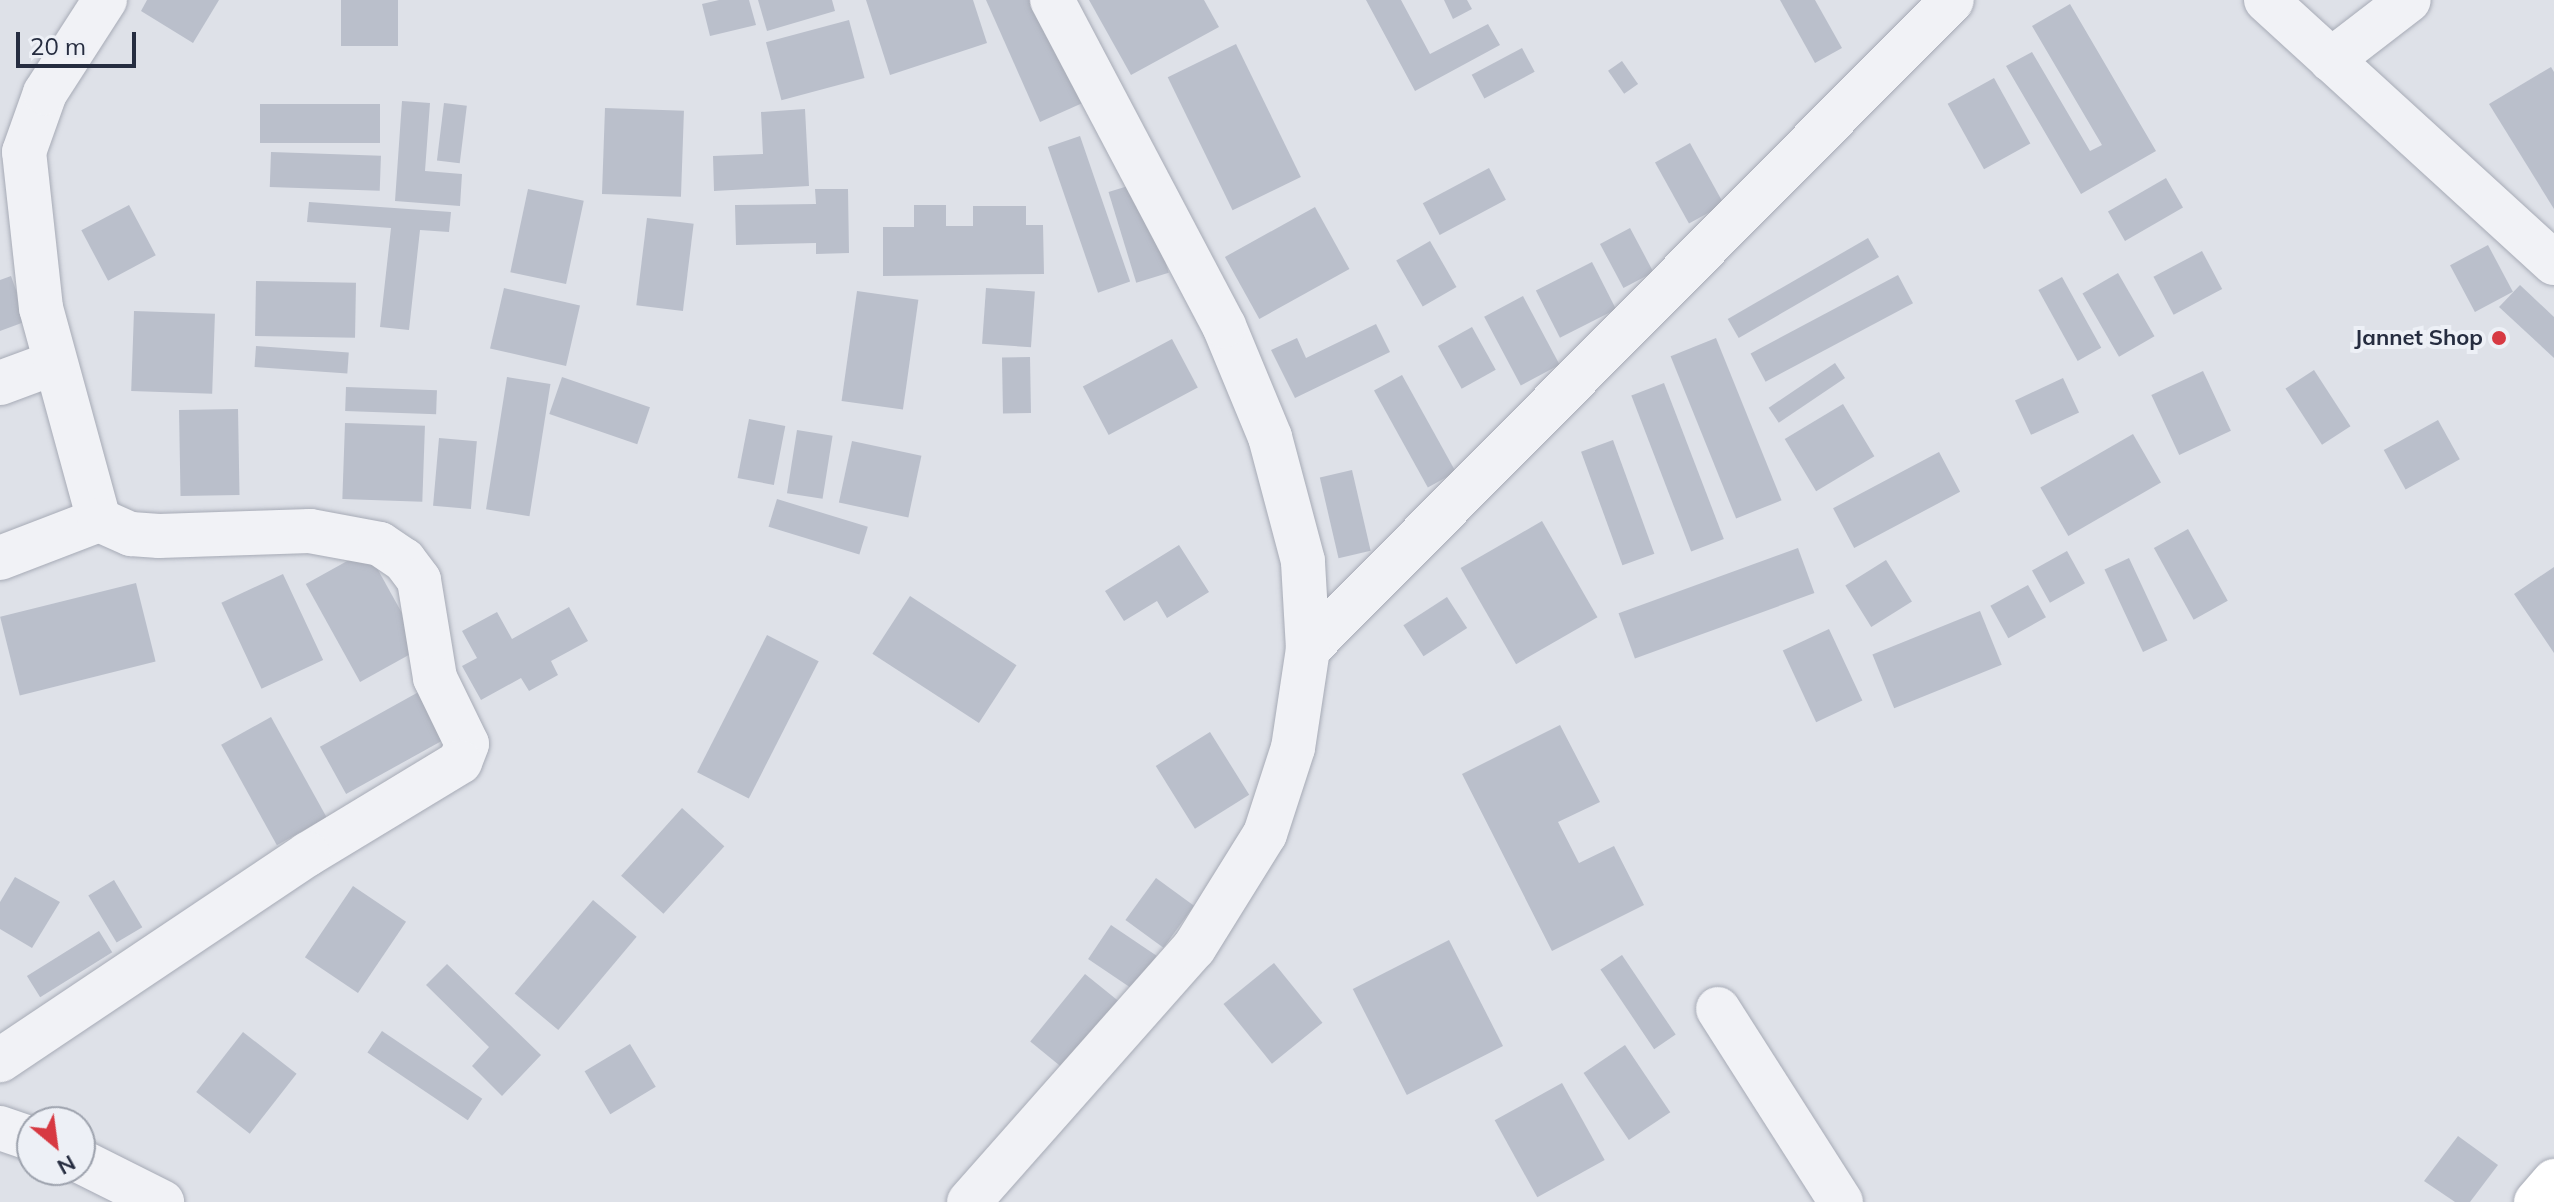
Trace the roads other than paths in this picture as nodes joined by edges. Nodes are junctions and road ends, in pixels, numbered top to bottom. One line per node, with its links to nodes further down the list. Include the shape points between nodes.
1 (105, 0): 8 (street, via 45,93 24,152 28,228)
2 (1052, 0): 12 (street, via 1224,326 1270,437 1303,561)
3 (1952, 0): 12 (street)
4 (2266, 0): 6 (street)
5 (2409, 0): 6 (street)
6 (2331, 60): 7 (street)
7 (2554, 263)
8 (54, 363): 9 (street); 10 (street)
9 (0, 383)
10 (99, 520): 11 (street); 14 (street, via 131,534 310,531 380,544 404,560 419,580 435,678 467,744 460,762 308,854)
11 (0, 558)
12 (1308, 649): 18 (street, via 1293,748 1265,834 1194,948)
13 (1718, 1009): 19 (street)
14 (0, 1060)
15 (96, 1169): 17 (street)
16 (2554, 1181): 20 (main road)
17 (162, 1202)
18 (969, 1202)
19 (1841, 1202)
20 (2536, 1202)

